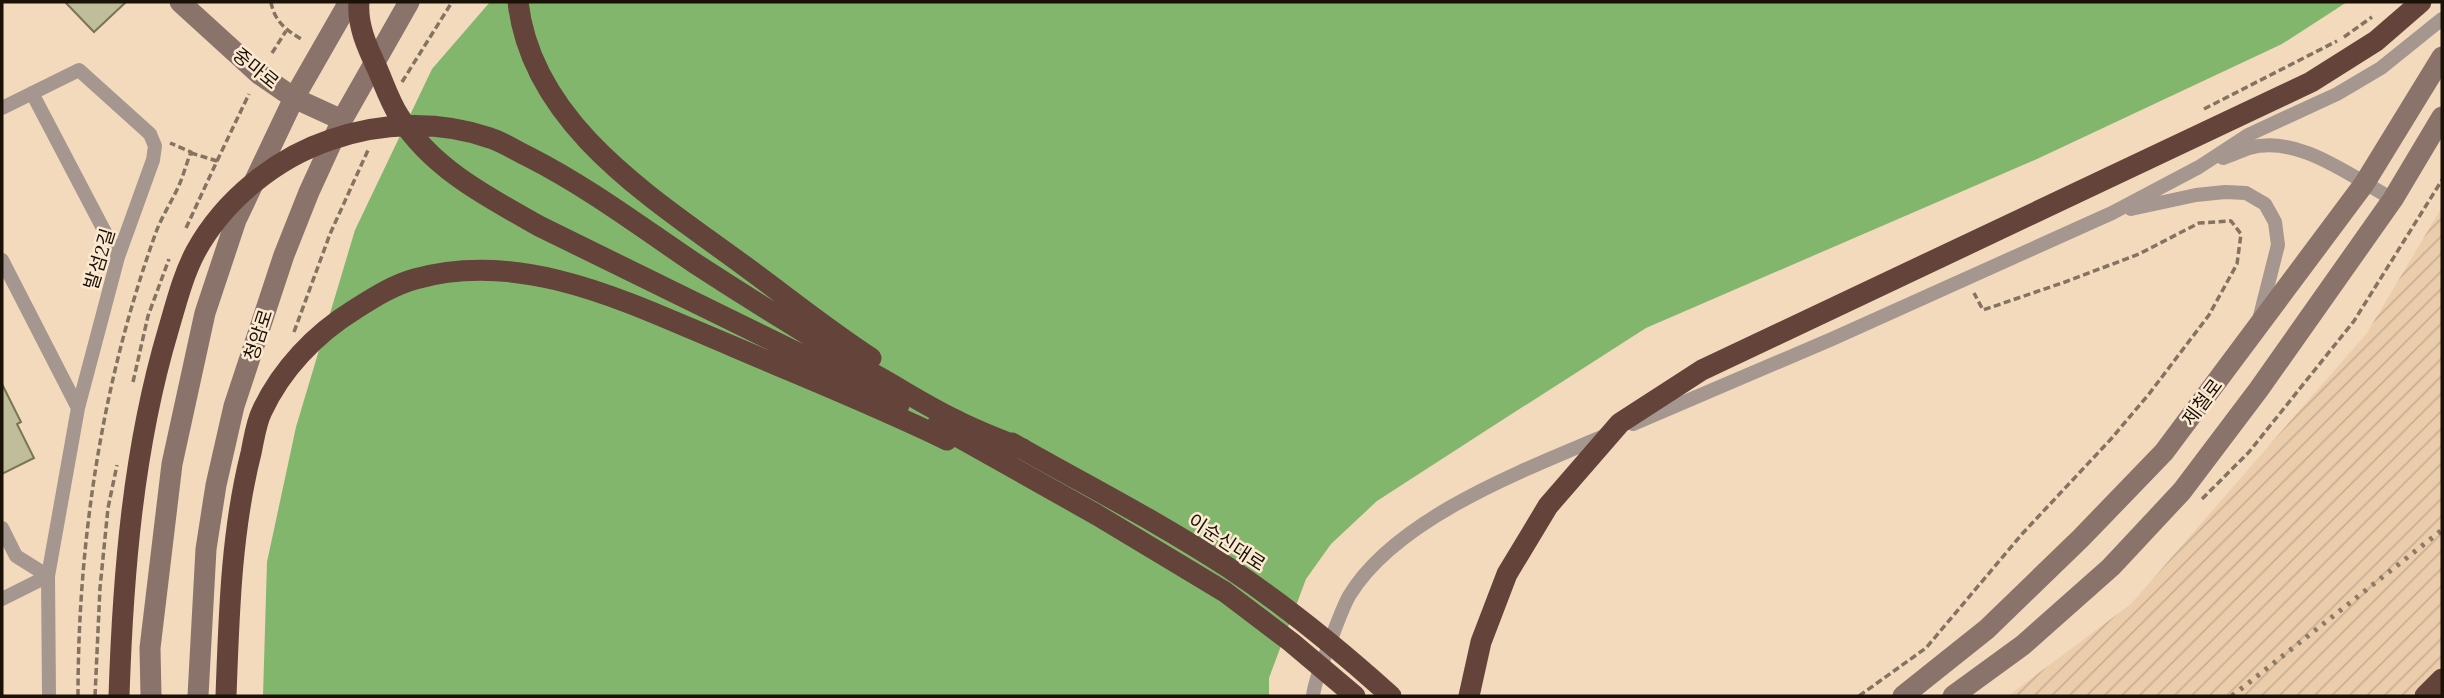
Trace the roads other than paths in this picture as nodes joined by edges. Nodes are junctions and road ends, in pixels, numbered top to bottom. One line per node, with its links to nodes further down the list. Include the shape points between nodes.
1 (180, 2): 10 (main road, 중마로, via 259,74)
2 (349, 2): 10 (main road)
3 (359, 2): 23 (highway, via 358,17 372,58 399,117 448,171 541,227 861,384)
4 (409, 2): 13 (main road, 청암로)
5 (518, 2): 22 (highway, via 529,53 556,102 591,146 702,235 863,352)
6 (2421, 2): 36 (highway, via 2376,41 2311,82 1702,370 1620,423 1548,506 1507,574 1481,642)
7 (2442, 19): 14 (street, via 2381,68 2248,135)
8 (2442, 57): 15 (main road, 제철로)
9 (32, 93): 11 (street); 18 (street); 18 (street, 발섬2길, via 79,69 150,134 155,146 153,160)
10 (294, 97): 13 (main road, 중마로); 30 (main road, via 236,220 205,313 172,464 150,648)
11 (2, 108)
12 (2442, 117): 16 (main road, 제철로)
13 (342, 120): 31 (main road, 청암로, via 284,255 234,407 206,549)
14 (2199, 167): 15 (street, via 2251,148 2280,146 2308,153); 17 (street)
15 (2364, 184): 16 (street); 20 (main road, 제철로)
16 (2393, 200): 38 (main road, 제철로, via 2182,491 2101,576 2023,645)
17 (2112, 213): 20 (street, via 2225,192 2246,193 2265,204 2275,222 2278,245 2259,323); 33 (street, via 1506,478 1427,521 1397,543 1349,596)
18 (118, 257): 21 (street, 발섬2길)
19 (2, 260): 21 (street)
20 (2237, 355): 37 (main road, 제철로, via 2164,452 2081,538 1987,629)
21 (78, 408): 25 (street, 발섬2길)
22 (1023, 449): 29 (highway, via 957,421 841,354 599,197 491,138 425,125 359,130 307,148 277,166 235,199 196,250 152,392 137,478); 35 (highway, 이순신대로, via 1228,567)
23 (1007, 466): 32 (highway, via 611,296 523,271 469,270 415,279 382,292 333,323 292,363 261,412 237,522); 34 (highway, via 1225,592)
24 (2, 528): 25 (street, via 16,556)
25 (48, 576): 26 (street); 28 (street, 발섬2길)
26 (2, 599)
27 (2442, 679): 39 (highway)
28 (49, 696)
29 (119, 696)
30 (151, 696)
31 (198, 696)
32 (226, 696)
33 (1313, 696)
34 (1355, 696)
35 (1391, 696)
36 (1469, 696)
37 (1903, 696)
38 (1953, 696)
39 (2425, 696)

